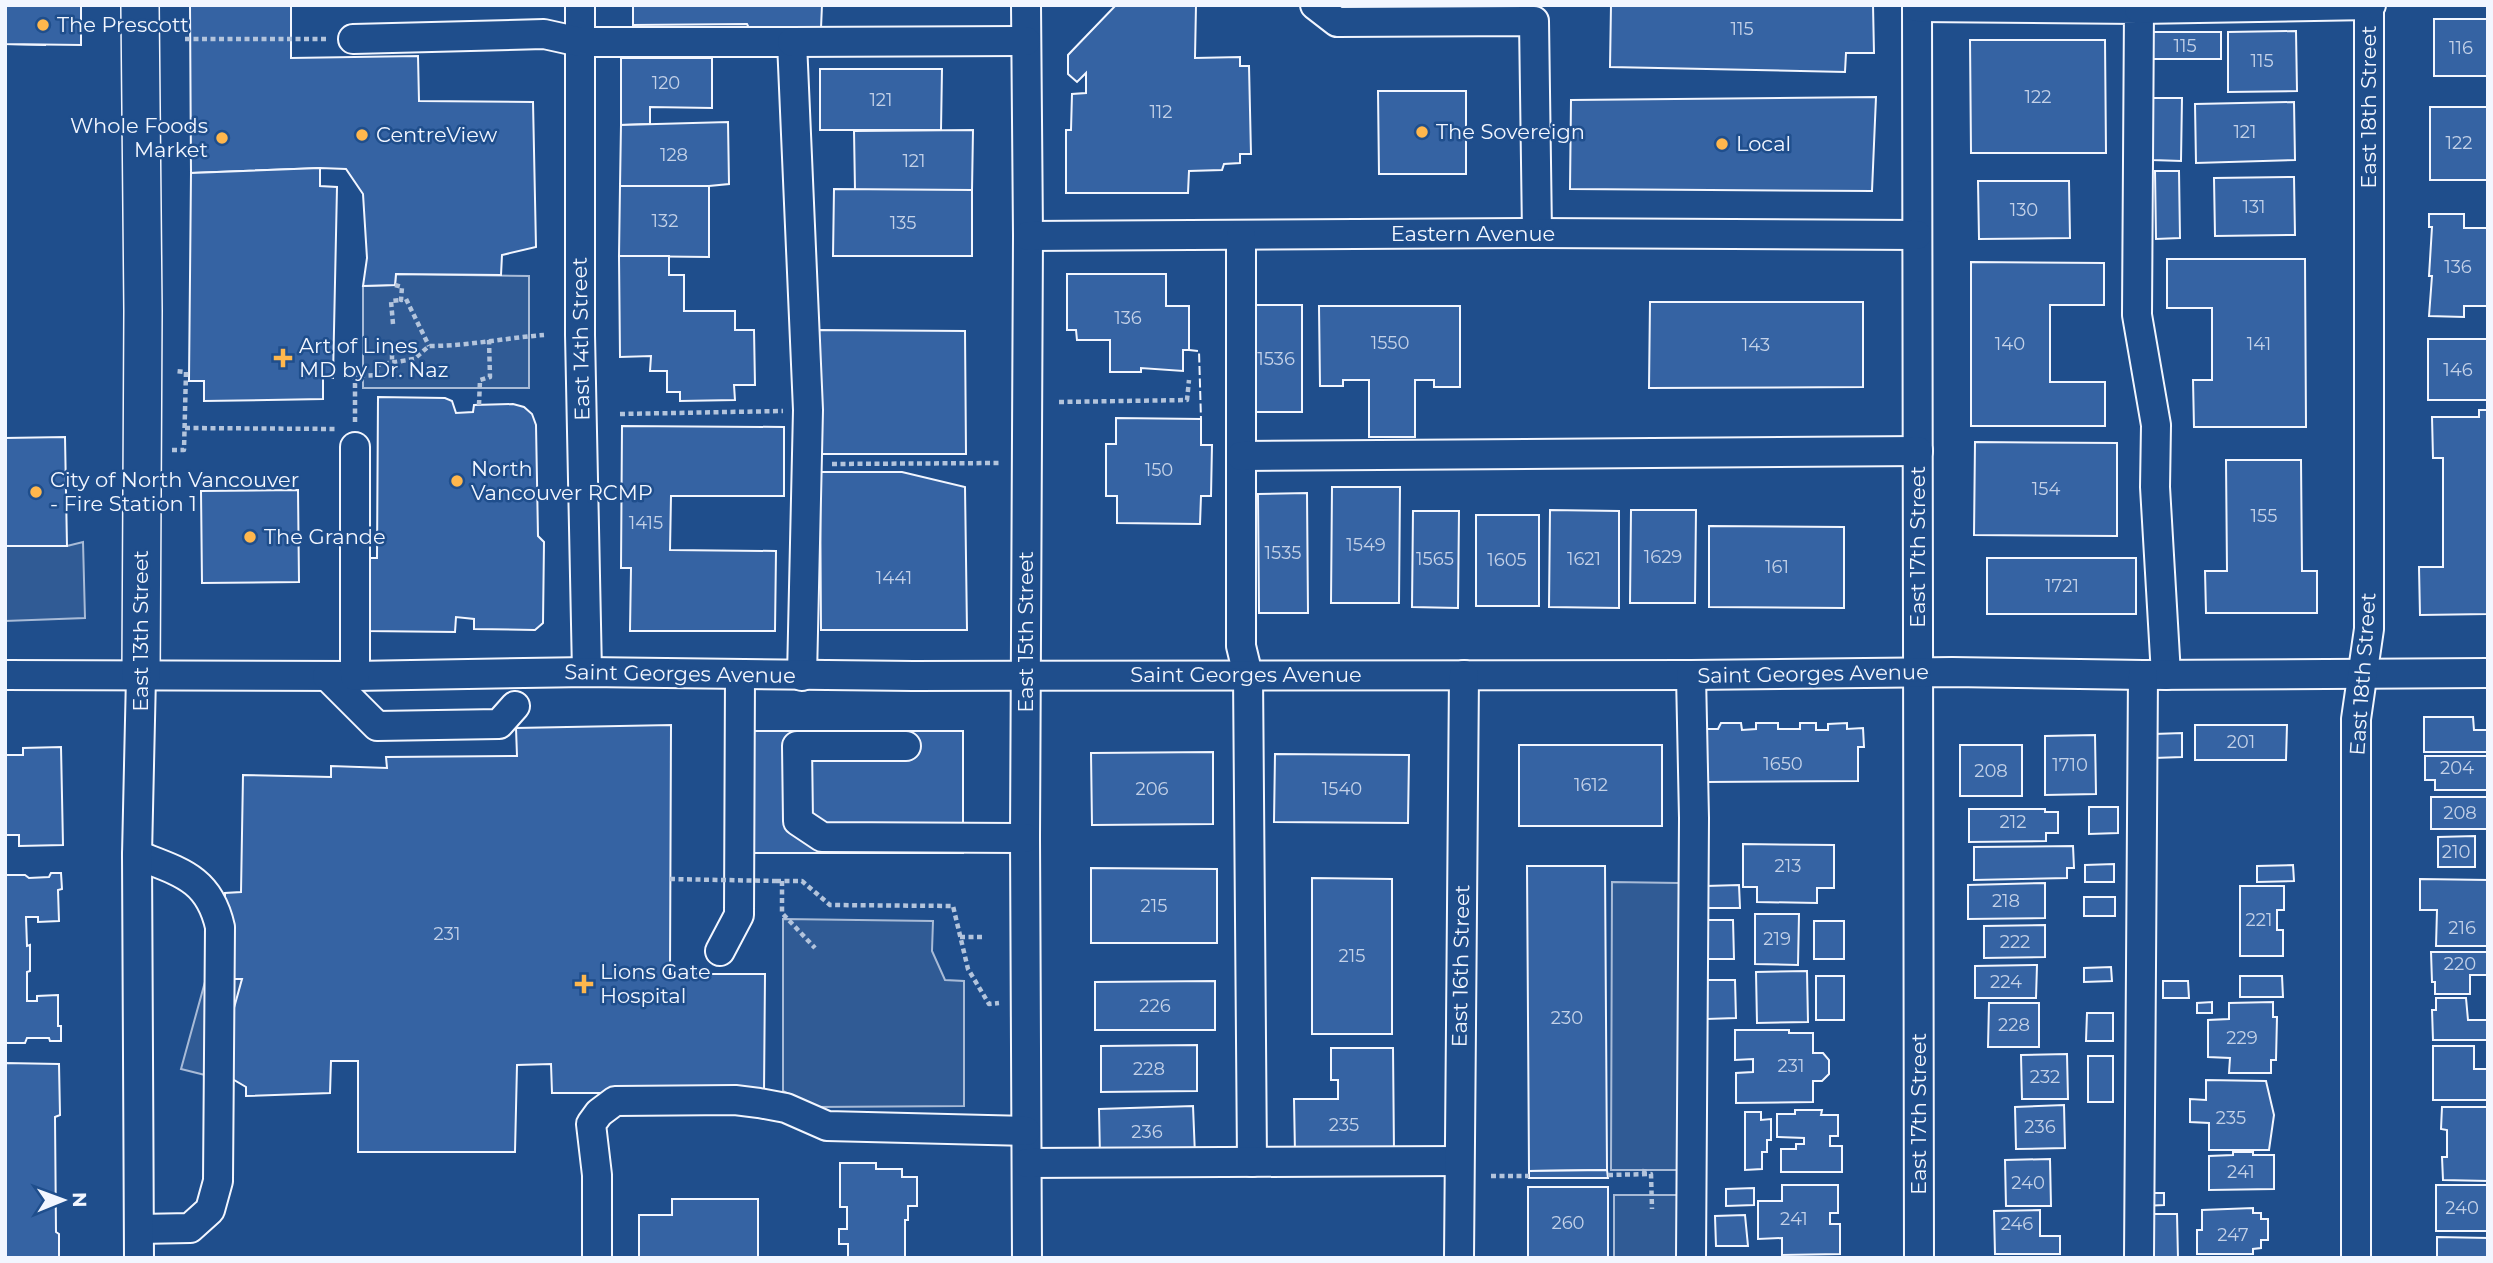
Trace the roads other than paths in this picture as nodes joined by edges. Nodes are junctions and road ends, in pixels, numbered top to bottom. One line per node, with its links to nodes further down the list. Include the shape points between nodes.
1 (140, 5): 29 (main road, East 13th Street)
2 (580, 5): 10 (street, East 14th Street)
3 (1026, 5): 9 (street, East 15th Street)
4 (1315, 5): 12 (street, via 1337,22 1534,21)
5 (2370, 5): 7 (street); 21 (street, East 18th Street, via 2369,628)
6 (1917, 6): 7 (street); 13 (street, East 17th Street)
7 (2140, 9): 28 (street, via 2137,315 2156,425)
8 (354, 39): 10 (street, via 544,34)
9 (1026, 41): 11 (street); 14 (street, East 15th Street)
10 (580, 42): 11 (street); 19 (street, East 14th Street)
11 (792, 42): 32 (street, via 807,410)
12 (1537, 233): 13 (street, Eastern Avenue); 15 (street, Eastern Avenue)
13 (1917, 235): 17 (street, East 17th Street)
14 (1028, 236): 15 (street, Eastern Avenue); 33 (street, East 15th Street)
15 (1241, 236): 18 (street)
16 (355, 438): 31 (street)
17 (1918, 451): 18 (street); 20 (street, East 17th Street)
18 (1241, 456): 25 (street, via 1241,646)
19 (587, 672): 24 (street, Saint Georges Avenue); 31 (street, Saint Georges Avenue)
20 (1918, 672): 27 (street, Saint Georges Avenue); 28 (street, Saint Georges Avenue); 49 (street, East 17th Street)
21 (2363, 673): 22 (street, Saint Georges Avenue); 28 (street, Saint Georges Avenue); 51 (street, East 18th Street, via 2356,719)
22 (2488, 673)
23 (5, 675): 29 (street, Saint Georges Avenue)
24 (740, 675): 32 (street, Saint Georges Avenue); 38 (street, via 739,915)
25 (1248, 675): 26 (street, Saint Georges Avenue); 33 (street, Saint Georges Avenue); 41 (street)
26 (1464, 675): 27 (street, Saint Georges Avenue); 40 (street, East 16th Street)
27 (1691, 675): 48 (street)
28 (2155, 675): 50 (street)
29 (141, 676): 30 (street, Saint Georges Avenue); 37 (street, East 13th Street)
30 (327, 676): 31 (street, Saint Georges Avenue); 34 (street, via 377,726 499,724)
31 (355, 676)
32 (802, 676): 33 (street, Saint Georges Avenue)
33 (1025, 676): 36 (street, East 15th Street)
34 (514, 706)
35 (906, 746): 36 (street, via 797,746 798,821 822,837)
36 (1025, 838): 39 (street, East 15th Street)
37 (137, 855): 43 (street, East 13th Street); 43 (street, via 177,870 201,886 211,898 220,927 218,1181 210,1210 190,1228)
38 (720, 951)
39 (1026, 1131): 42 (street, East 15th Street); 45 (street, via 827,1126 786,1108 734,1100 615,1101 592,1124)
40 (1459, 1161): 41 (street); 47 (street, East 16th Street)
41 (1252, 1162): 42 (street)
42 (1027, 1163): 46 (street, East 15th Street)
43 (139, 1229): 44 (street, East 13th Street)
44 (139, 1258)
45 (597, 1258)
46 (1027, 1258)
47 (1459, 1258)
48 (1691, 1258)
49 (1919, 1258)
50 (2138, 1258)
51 (2356, 1258)

